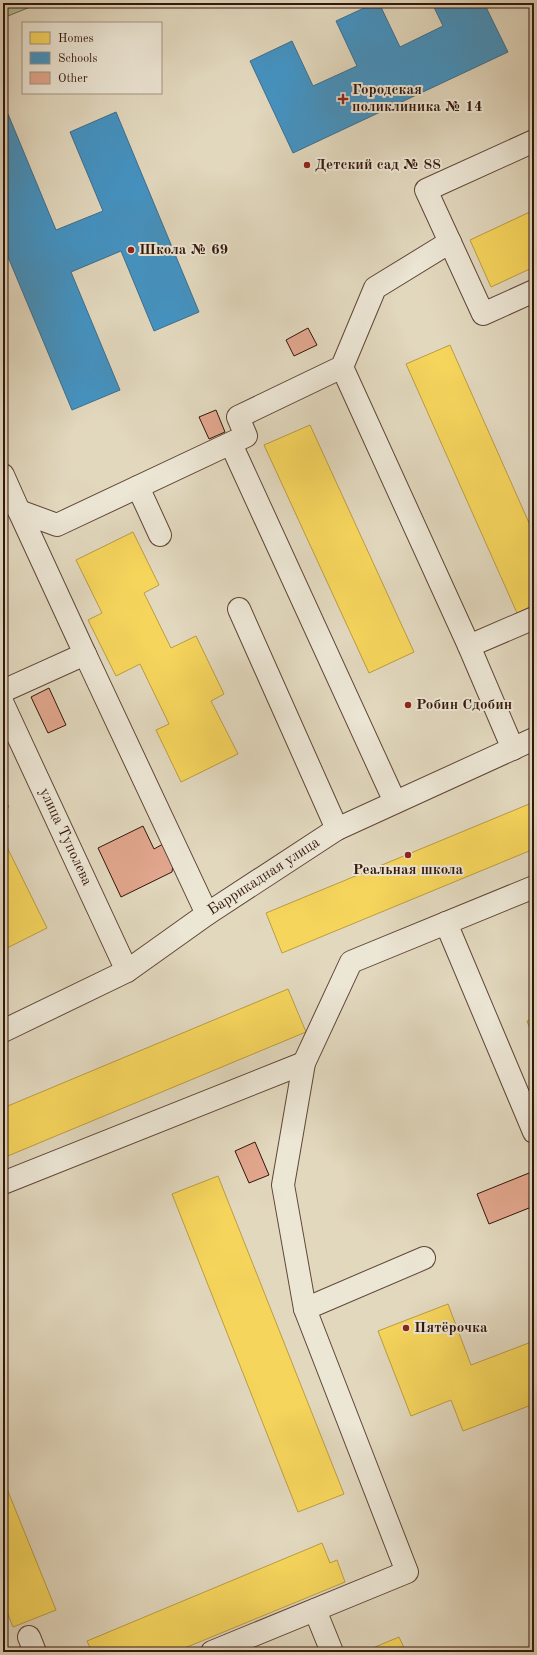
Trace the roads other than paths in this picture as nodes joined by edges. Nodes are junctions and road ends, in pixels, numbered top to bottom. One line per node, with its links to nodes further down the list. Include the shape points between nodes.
1 (534, 141): 2 (street, via 426,190)
2 (450, 242): 3 (street, via 483,314); 4 (street, via 375,288)
3 (534, 291)
4 (342, 367): 5 (street, via 238,417 246,436); 12 (street)
5 (231, 444): 7 (street); 18 (street)
6 (3, 475): 8 (street)
7 (138, 487): 8 (street, via 57,525); 9 (street)
8 (19, 511): 13 (street)
9 (160, 535)
10 (239, 609): 19 (street)
11 (534, 618): 12 (street)
12 (469, 646): 17 (street)
13 (85, 654): 14 (street); 21 (street)
14 (3, 692)
15 (3, 704): 23 (street, улица Туполева)
16 (534, 739): 17 (street, Баррикадная улица)
17 (513, 749): 18 (street, Баррикадная улица)
18 (395, 802): 19 (street, Баррикадная улица)
19 (337, 829): 21 (street, Баррикадная улица)
20 (534, 887): 22 (street)
21 (207, 914): 23 (street, Баррикадная улица)
22 (446, 923): 25 (street, via 351,962); 26 (street)
23 (127, 971): 24 (street, Баррикадная улица)
24 (3, 1031)
25 (304, 1063): 27 (street); 29 (street, via 283,1185)
26 (533, 1127)
27 (3, 1183)
28 (424, 1258): 29 (street)
29 (304, 1309): 30 (street, via 407,1572)
30 (315, 1610): 31 (street); 32 (street)
31 (212, 1652)
32 (332, 1652)

